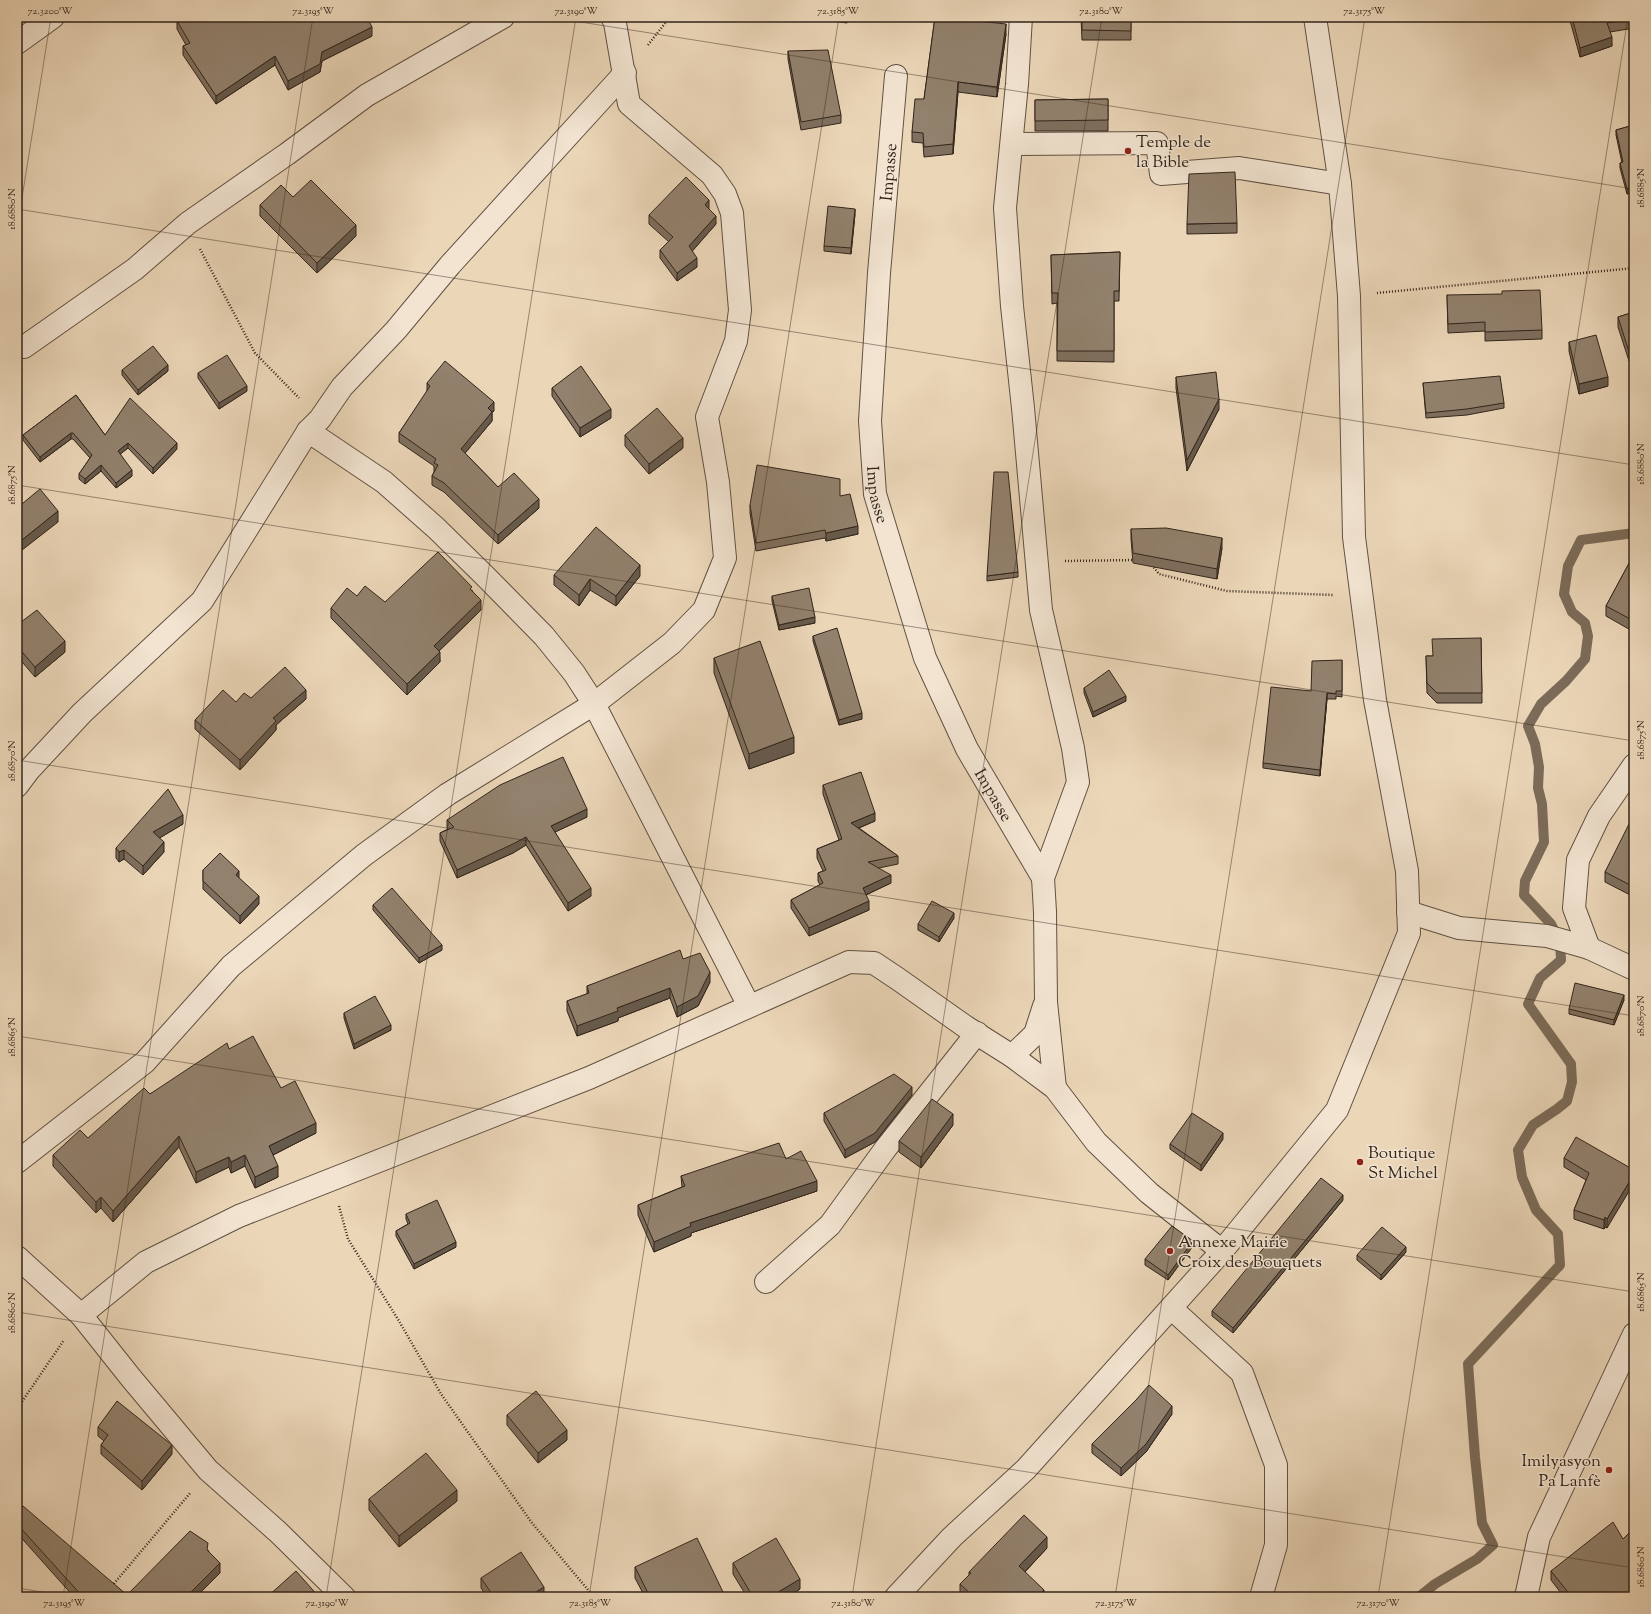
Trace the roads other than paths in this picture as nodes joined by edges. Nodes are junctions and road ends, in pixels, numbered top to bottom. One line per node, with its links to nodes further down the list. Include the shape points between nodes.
1 (53, 17): 6 (street)
2 (503, 17): 11 (street, via 367,95 188,223 135,269)
3 (612, 17): 7 (street, via 616,23)
4 (1021, 17): 9 (street)
5 (1315, 17): 10 (street)
6 (17, 44)
7 (625, 73): 12 (street, via 342,387); 13 (street, via 629,104 712,175 725,194 732,213 740,310 736,341 707,417 718,482 725,558 704,610 672,643)
8 (896, 76): 16 (street, Impasse, via 879,273 870,421 875,494 925,658 967,749)
9 (1012, 144): 10 (street, via 1157,143 1161,174 1239,168); 16 (street, via 1005,208 1041,610 1073,748 1078,782)
10 (1340, 184): 17 (street, via 1349,296 1354,537 1375,700 1408,871)
11 (24, 346)
12 (314, 425): 13 (street, via 384,482 484,574 544,636 574,673); 15 (street, via 202,601 82,713)
13 (594, 704): 21 (street); 25 (street, via 448,794 364,855 231,966 145,1062)
14 (1634, 765): 18 (street, via 1599,816 1578,860 1574,908)
15 (17, 786)
16 (1043, 878): 20 (street)
17 (1408, 912): 18 (street, via 1459,928 1547,936); 26 (street, via 1409,933 1337,1110)
18 (1589, 948): 19 (street)
19 (1634, 969)
20 (1046, 1002): 23 (street, via 1035,1034); 24 (street)
21 (749, 1006): 22 (street, via 849,962 874,963); 30 (street, via 589,1078 239,1216 146,1262)
22 (976, 1033): 23 (street); 28 (street, via 886,1148 830,1225)
23 (1012, 1056): 24 (street)
24 (1055, 1088): 26 (street, via 1096,1142 1149,1193)
25 (17, 1162)
26 (1222, 1251): 29 (street)
27 (17, 1257): 30 (street)
28 (766, 1282)
29 (1171, 1308): 32 (street, via 1026,1469 952,1537); 34 (street, via 1242,1373 1276,1465 1276,1544)
30 (81, 1315): 33 (street, via 208,1470 278,1532)
31 (1634, 1334): 35 (street, via 1539,1537)
32 (906, 1593)
33 (344, 1597)
34 (1261, 1597)
35 (1526, 1597)

